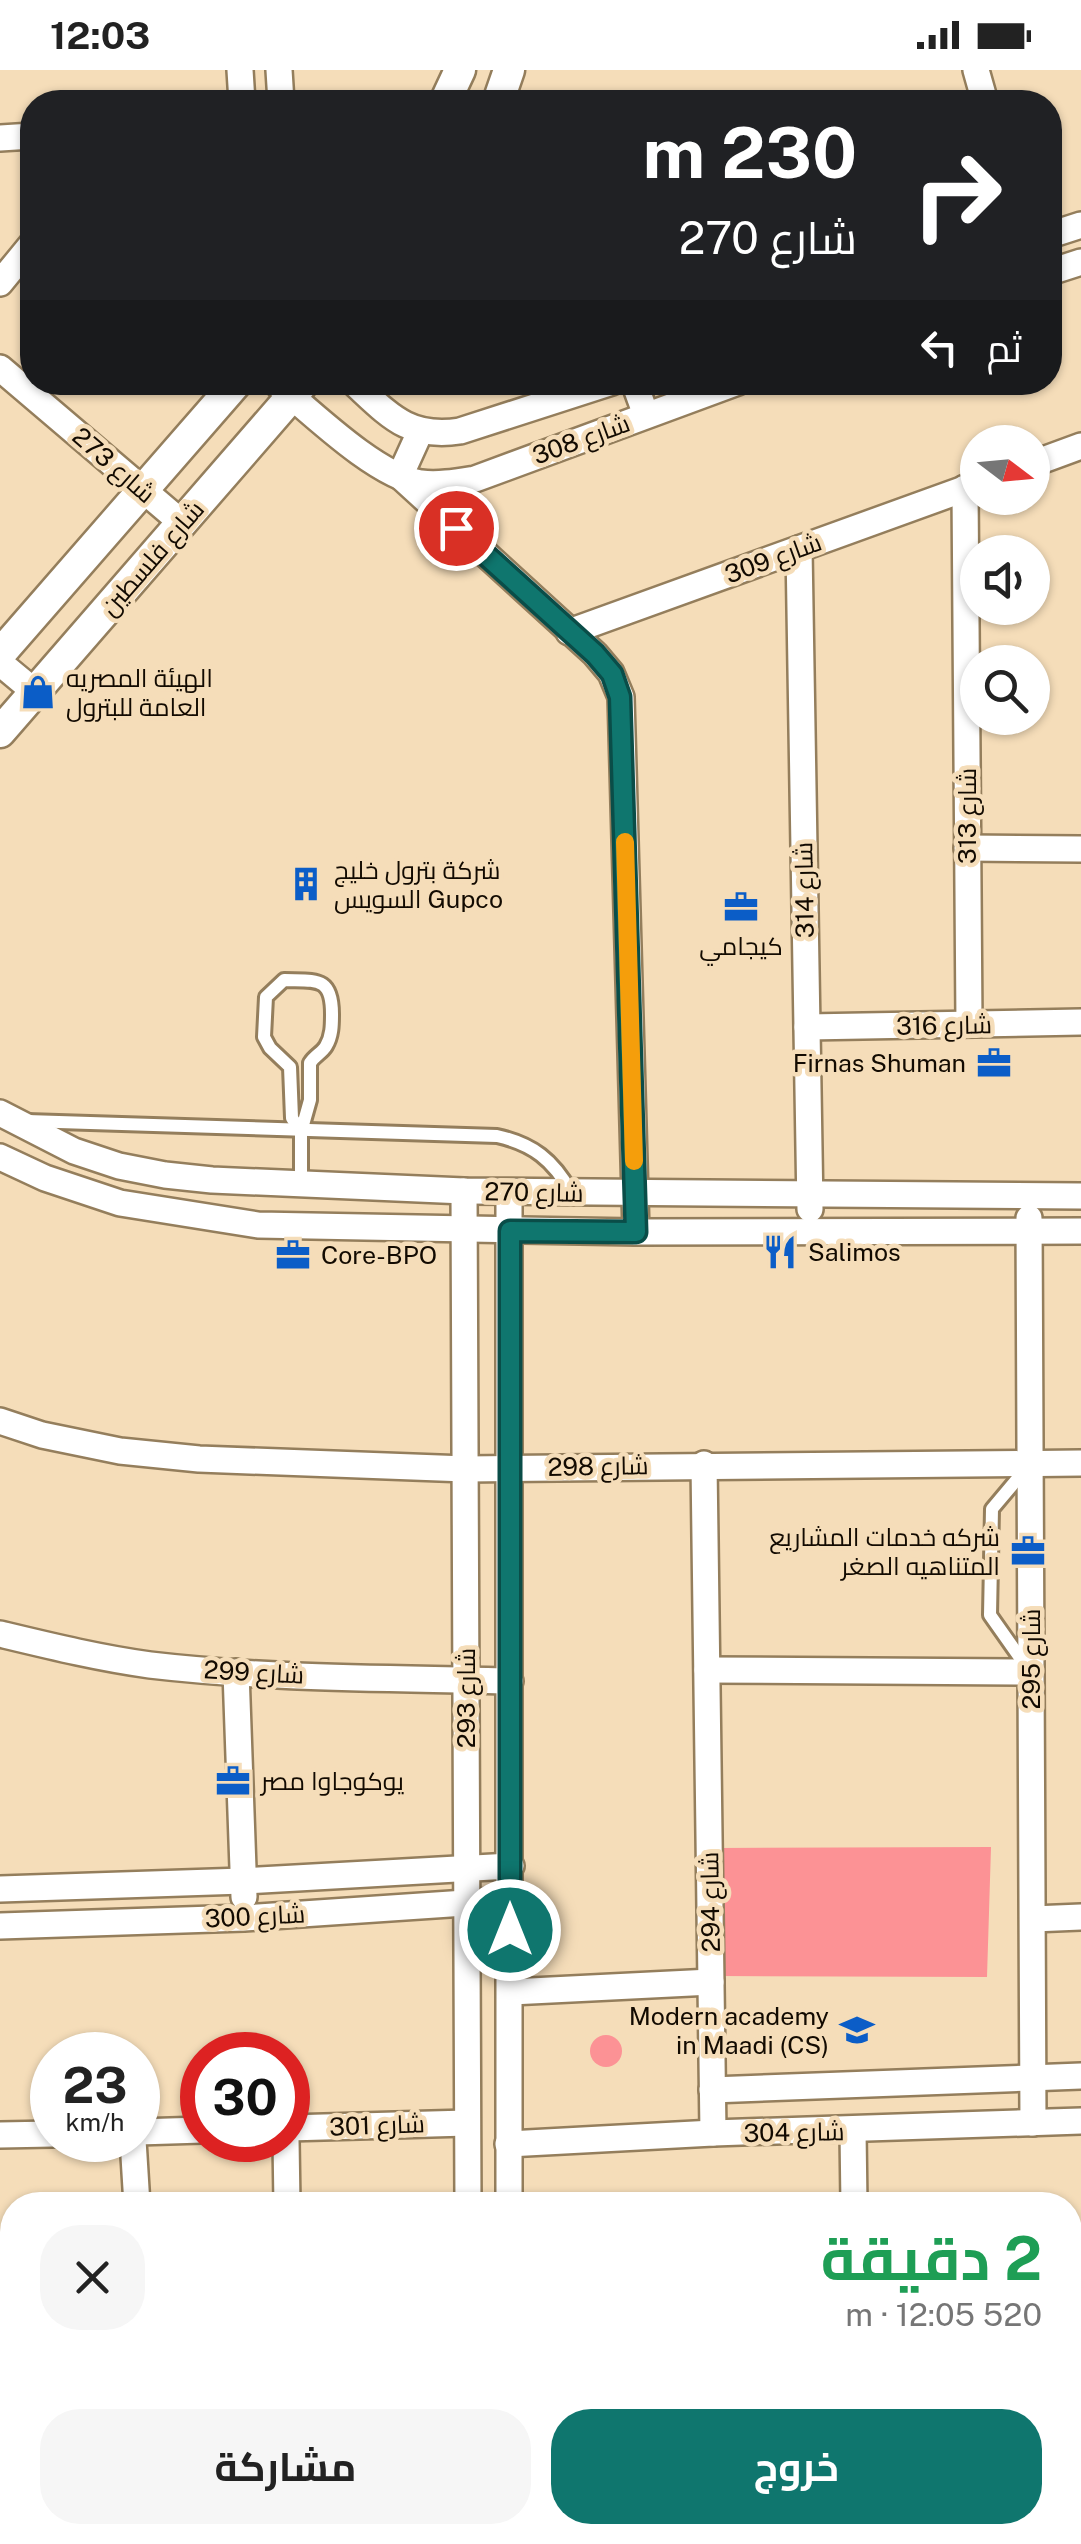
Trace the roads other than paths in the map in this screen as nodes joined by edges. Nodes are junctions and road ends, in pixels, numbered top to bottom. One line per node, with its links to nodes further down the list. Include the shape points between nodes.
1 (20, 259): 2 (street)
2 (0, 284)
3 (0, 368): 4 (street, شارع 273)
4 (20, 385)
5 (32, 395): 18 (street, شارع 273)
6 (226, 395): 18 (street, شارع فلسطين)
7 (285, 395): 21 (street, شارع فلسطين)
8 (300, 395): 17 (street, شارع 308, via 367,456)
9 (369, 395): 14 (street)
10 (572, 395): 14 (street, شارع 308, via 460,431)
11 (639, 395): 13 (street)
12 (702, 395): 13 (street, شارع 308)
13 (646, 415): 17 (street, شارع 308, via 474,479 446,484)
14 (420, 432): 17 (street)
15 (1081, 446): 16 (street)
16 (1050, 457)
17 (400, 476): 23 (street)
18 (143, 490): 21 (street, شارع 273); 24 (street, شارع فلسطين)
19 (960, 490): 22 (street, شارع 309)
20 (971, 515): 28 (street, شارع 313)
21 (182, 524): 26 (street, شارع فلسطين)
22 (798, 549): 23 (street, شارع 309); 32 (street, شارع 314)
23 (569, 632): 42 (street, via 612,674 620,697)
24 (0, 654)
25 (0, 663): 26 (street)
26 (36, 692): 27 (street, شارع فلسطين)
27 (0, 732)
28 (967, 848): 29 (street); 31 (street, شارع 313)
29 (1081, 850)
30 (1081, 1022): 31 (street, شارع 316)
31 (968, 1024): 32 (street, شارع 316)
32 (806, 1027): 43 (street, شارع 314)
33 (287, 1063): 34 (lane); 34 (lane, via 264,1037 266,996 284,980 316,981 332,996 331,1035); 36 (lane, via 292,1118)
34 (310, 1063): 36 (lane)
35 (5, 1117): 36 (lane); 38 (street, شارع 270, via 119,1166)
36 (301, 1132): 38 (lane); 41 (lane, via 497,1136 542,1154)
37 (0, 1157): 46 (street, شارع 270, via 120,1204)
38 (301, 1186): 39 (street, شارع 270); 46 (street)
39 (464, 1191): 40 (street, شارع 270); 47 (street, شارع 293)
40 (510, 1192): 41 (street, شارع 270); 48 (street, شارع 293)
41 (570, 1192): 42 (street, شارع 270)
42 (635, 1194): 43 (street, شارع 270); 52 (street)
43 (810, 1194): 44 (street, شارع 270); 49 (street, شارع 314)
44 (1029, 1196): 45 (street, شارع 270); 50 (street, شارع 295)
45 (1081, 1196)
46 (302, 1227): 47 (street, شارع 270)
47 (465, 1231): 48 (street, شارع 270); 58 (street, شارع 293)
48 (510, 1231): 52 (street, شارع 270); 57 (street, شارع 293)
49 (810, 1231): 50 (street, شارع 270); 52 (street, شارع 270)
50 (1029, 1231): 51 (street, شارع 270); 54 (street, شارع 295)
51 (1081, 1231)
52 (636, 1232)
53 (0, 1421): 58 (street, شارع 298, via 120,1452)
54 (1030, 1463): 55 (street, شارع 298); 56 (street, شارع 298); 62 (street, شارع 295); 62 (lane, via 992,1510 990,1615)
55 (1081, 1463)
56 (704, 1464): 57 (street, شارع 298); 60 (street, شارع 294)
57 (510, 1468): 58 (street, شارع 298); 64 (street, شارع 293)
58 (466, 1469): 63 (street, شارع 293)
59 (0, 1634): 61 (street, شارع 299, via 148,1664)
60 (706, 1670): 62 (street); 75 (street, شارع 294)
61 (236, 1672): 63 (street, شارع 299); 67 (street)
62 (1030, 1672): 73 (street, شارع 295)
63 (466, 1680): 64 (street, شارع 299); 66 (street, شارع 293)
64 (510, 1681): 65 (street, شارع 293)
65 (510, 1866): 66 (street, شارع 300); 69 (street, شارع 293)
66 (466, 1868): 67 (street, شارع 300); 70 (street, شارع 293)
67 (243, 1881): 68 (street, شارع 300); 72 (street)
68 (0, 1889)
69 (510, 1900): 70 (street, شارع 300); 76 (street, شارع 293)
70 (467, 1902): 72 (street, شارع 300); 82 (street, شارع 293)
71 (1081, 1917): 73 (street)
72 (244, 1918): 74 (street, شارع 300)
73 (1033, 1919): 78 (street, شارع 295)
74 (0, 1926)
75 (711, 1982): 76 (street); 79 (street, شارع 294)
76 (510, 1992): 88 (street, شارع 293)
77 (1081, 2076): 78 (street, شارع 304)
78 (1033, 2078): 79 (street, شارع 304); 81 (street, شارع 295)
79 (712, 2090): 85 (street, شارع 294)
80 (1081, 2121): 81 (street, شارع 304)
81 (1033, 2122): 84 (street, شارع 304)
82 (468, 2123): 83 (street, شارع 301); 93 (street, شارع 293)
83 (310, 2127)
84 (853, 2131): 85 (street, شارع 304); 95 (street)
85 (713, 2133): 88 (street, شارع 304)
86 (30, 2134): 87 (street)
87 (0, 2135)
88 (508, 2144): 94 (street, شارع 293)
89 (134, 2162): 91 (street)
90 (286, 2162): 92 (street)
91 (136, 2192)
92 (287, 2192)
93 (468, 2192)
94 (509, 2192)
95 (854, 2192)

